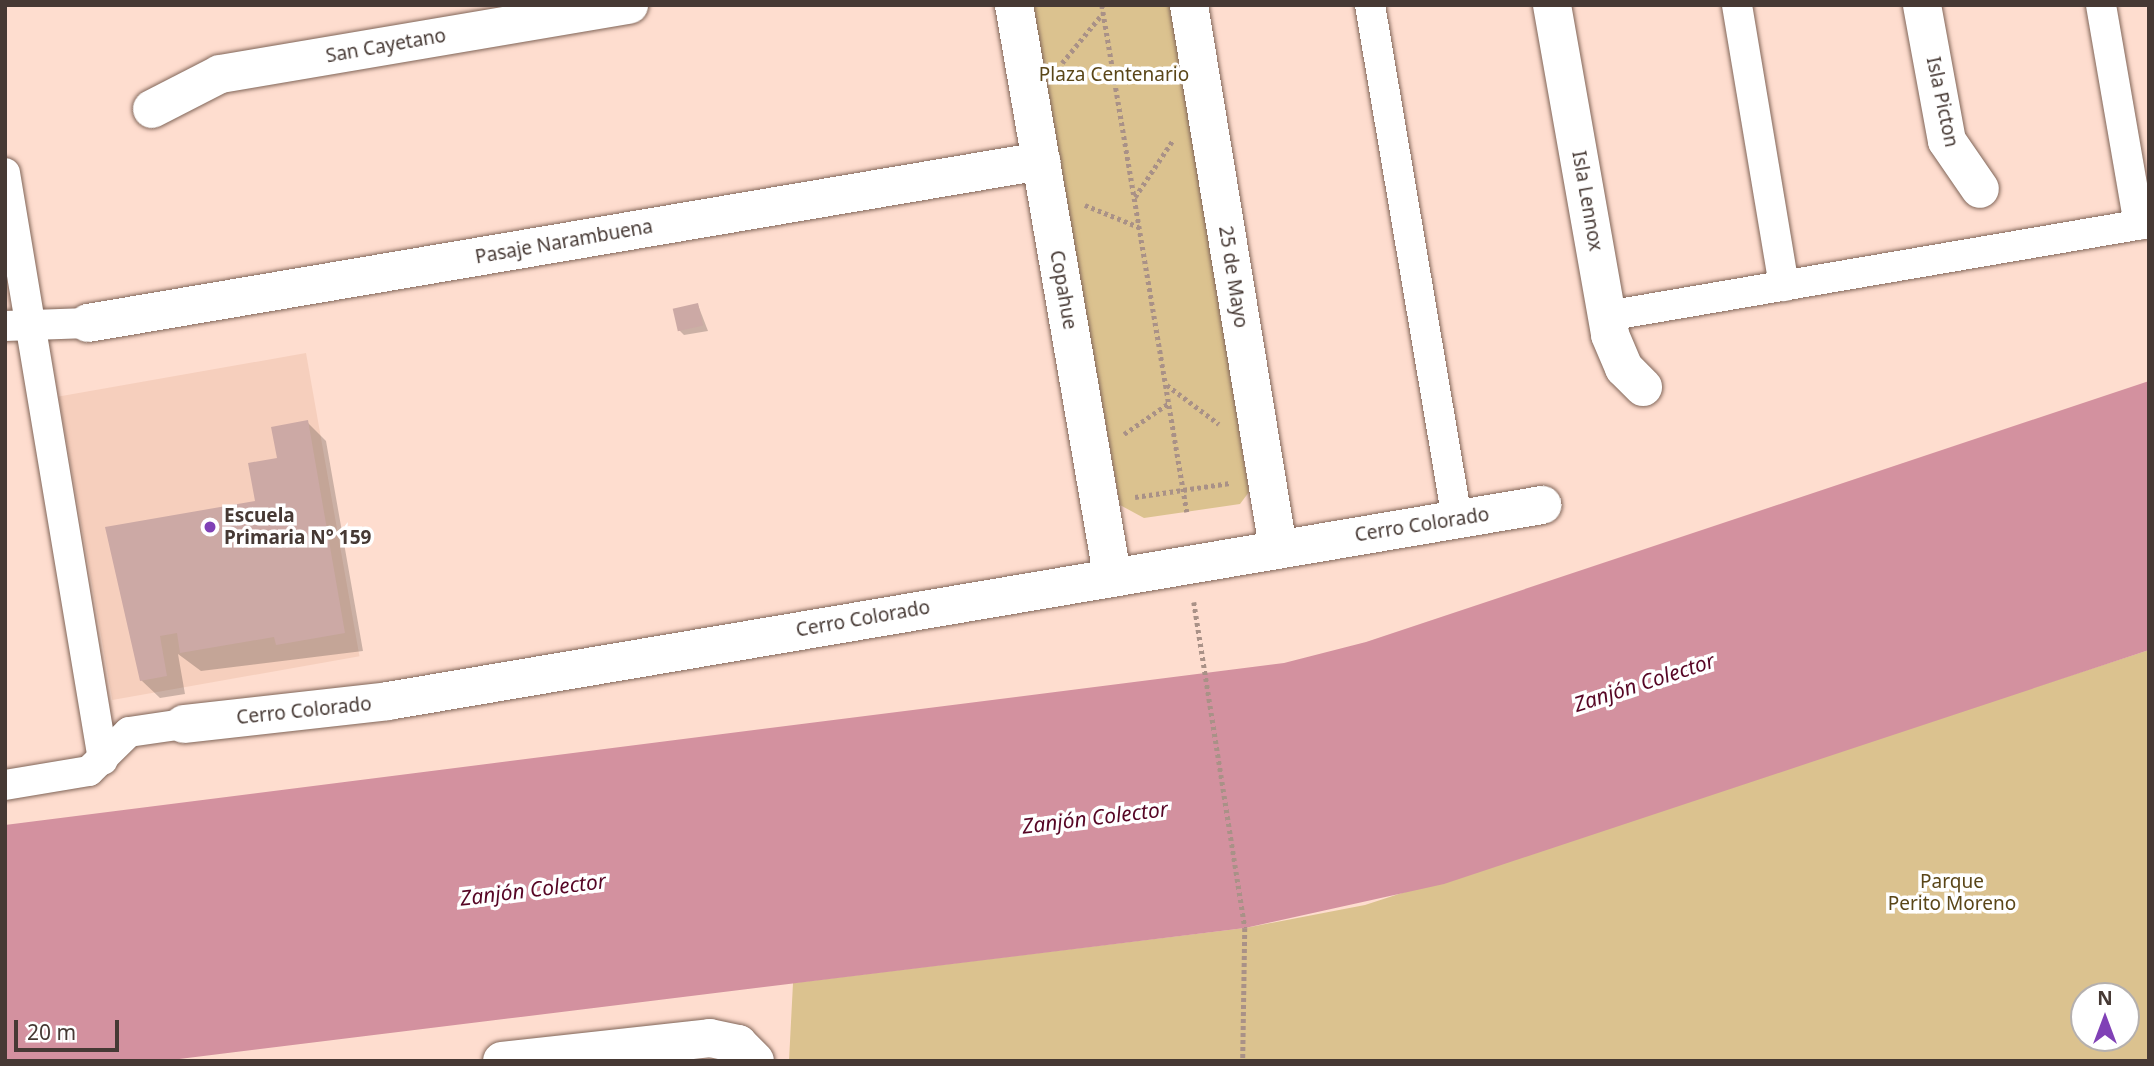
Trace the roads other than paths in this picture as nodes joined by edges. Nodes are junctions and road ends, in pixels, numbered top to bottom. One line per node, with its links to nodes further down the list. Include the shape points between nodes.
1 (629, 5): 9 (street, San Cayetano, via 220,74)
2 (1014, 5): 10 (street, Copahue)
3 (1189, 5): 21 (street, 25 de Mayo)
4 (1370, 5): 20 (street)
5 (1552, 5): 15 (street, Isla Lennox)
6 (1737, 5): 14 (street)
7 (1922, 5): 12 (street, Isla Picton, via 1947,141)
8 (2101, 5): 13 (street)
9 (152, 109)
10 (1041, 161): 16 (street, Pasaje Narambuena); 22 (street, Copahue)
11 (5, 173): 17 (street)
12 (1980, 189)
13 (2144, 224): 14 (street)
14 (1784, 286): 15 (street)
15 (1607, 316): 18 (street, Isla Lennox, via 1619,358)
16 (88, 323): 17 (street)
17 (18, 324): 24 (street)
18 (1643, 387)
19 (1542, 505): 20 (street, Cerro Colorado)
20 (1457, 519): 21 (street, Cerro Colorado)
21 (1278, 548): 22 (street, Cerro Colorado)
22 (1112, 575): 23 (street, Cerro Colorado, via 367,705)
23 (184, 724): 24 (street, via 129,732)
24 (103, 760): 25 (street, via 81,773)
25 (5, 785)
26 (752, 1056): 27 (street, via 710,1038)
27 (502, 1061)

